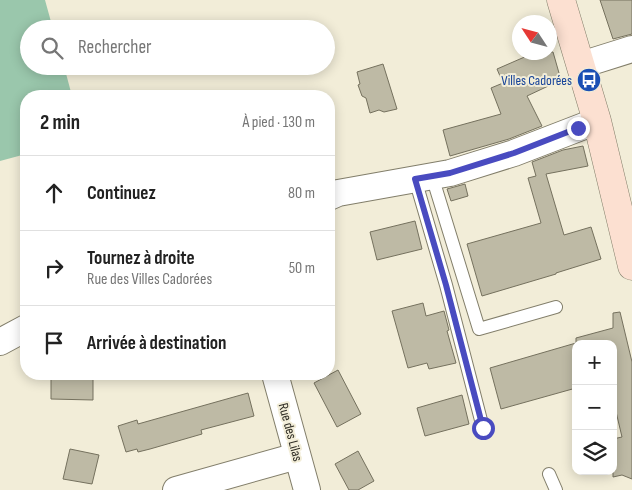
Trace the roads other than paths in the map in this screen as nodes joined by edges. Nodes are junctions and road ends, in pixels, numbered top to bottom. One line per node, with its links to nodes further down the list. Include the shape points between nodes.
1 (561, 0): 3 (main road)
2 (632, 49): 3 (street)
3 (581, 65): 4 (main road)
4 (597, 121): 5 (street, via 514,153); 7 (main road)
5 (424, 178): 6 (street); 8 (lane, via 479,329); 12 (lane, via 446,285)
6 (335, 194)
7 (632, 266)
8 (556, 307)
9 (20, 331): 10 (street)
10 (0, 342)
11 (277, 380): 13 (street, Rue des Lilas)
12 (483, 428)
13 (298, 456): 15 (street); 16 (street, Rue des Lilas)
14 (549, 474): 17 (lane)
15 (176, 490)
16 (307, 490)
17 (556, 490)

